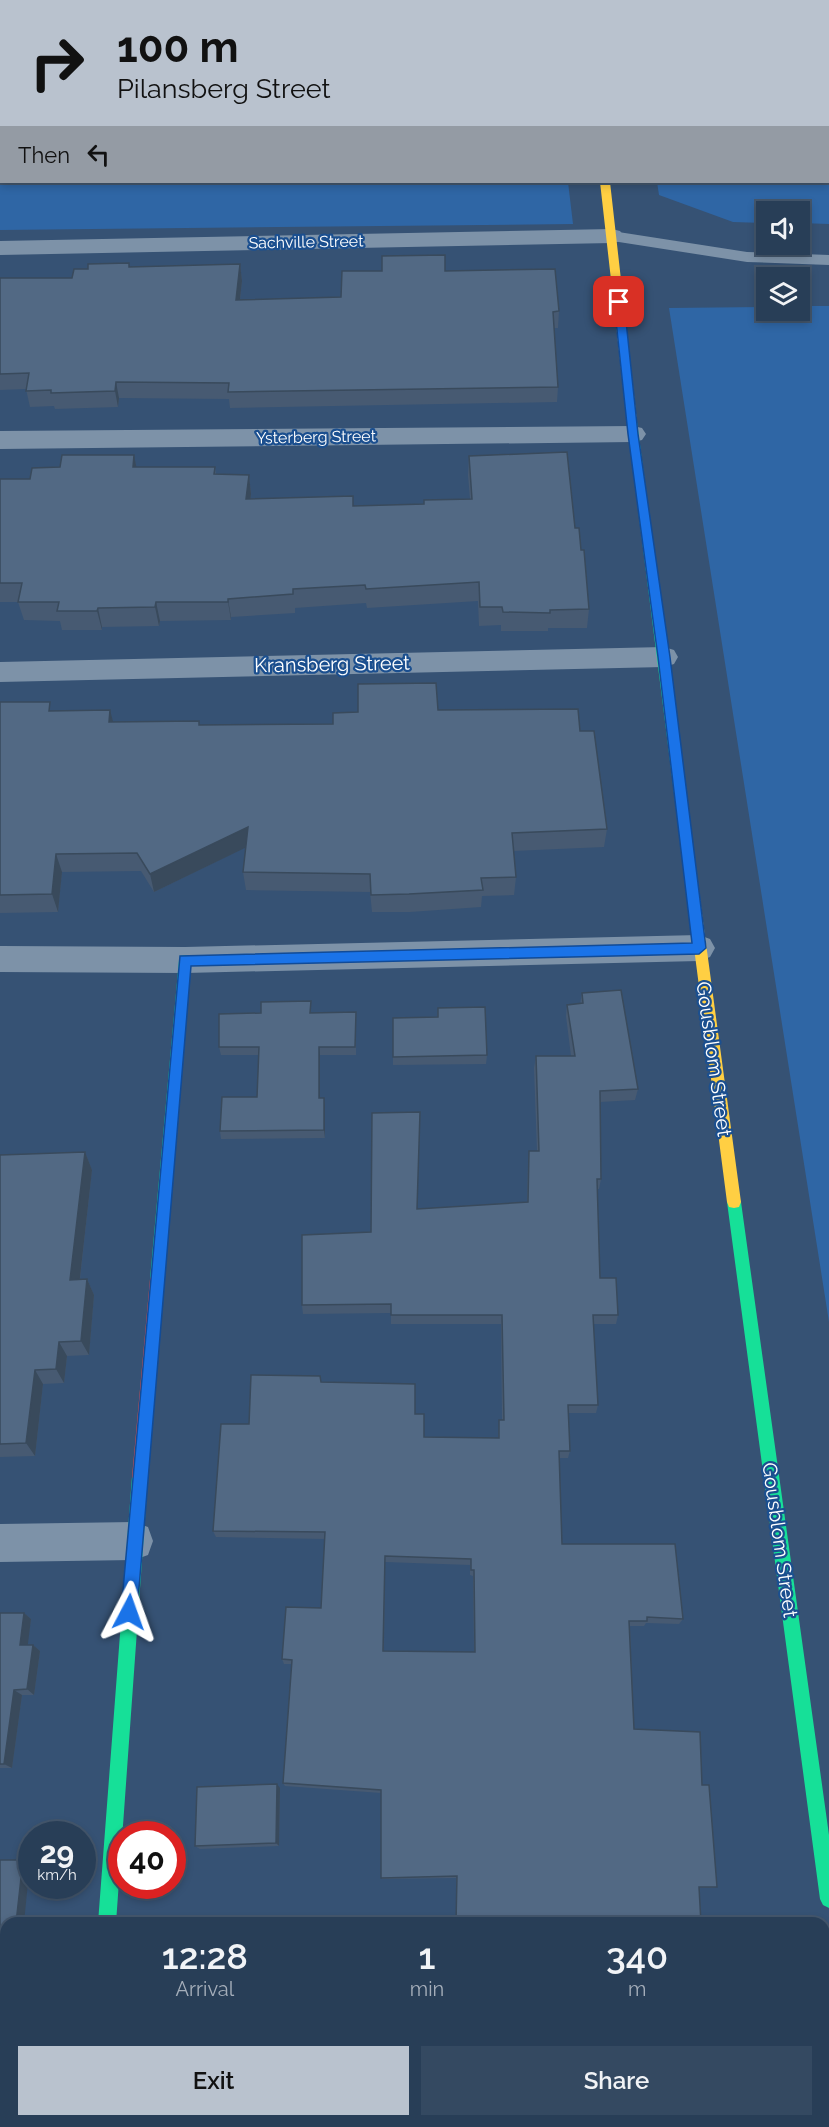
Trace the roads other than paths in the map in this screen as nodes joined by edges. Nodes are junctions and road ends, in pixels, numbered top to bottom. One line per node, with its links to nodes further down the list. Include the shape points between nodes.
1 (605, 183): 2 (street, Gousblom Street)
2 (612, 237): 3 (street, Sachville Street); 4 (lane, via 747,257); 5 (street, Gousblom Street)
3 (0, 248)
4 (829, 260)
5 (633, 434): 6 (street, Ysterberg Street); 7 (street, Gousblom Street)
6 (0, 440)
7 (664, 657): 8 (street, Kransberg Street); 9 (street, Gousblom Street)
8 (0, 672)
9 (699, 948): 11 (street); 14 (street, Gousblom Street)
10 (0, 959): 11 (street)
11 (185, 960): 12 (street)
12 (134, 1541): 13 (street); 15 (street)
13 (0, 1543)
14 (829, 1899)
15 (107, 1917)

